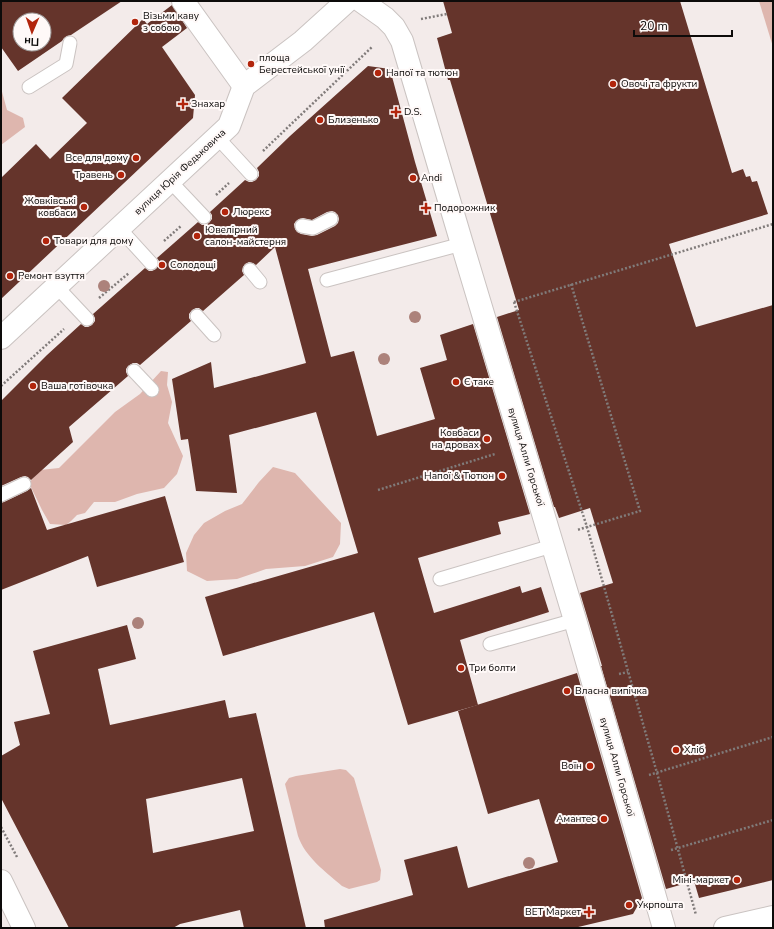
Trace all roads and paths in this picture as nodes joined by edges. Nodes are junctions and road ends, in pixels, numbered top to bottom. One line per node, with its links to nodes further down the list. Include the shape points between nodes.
1 (183, 1): 5 (street)
2 (347, 1): 5 (street, via 303,41)
3 (362, 1): 16 (street, вулиця Алли Горської, via 385,18 402,41)
4 (70, 43): 6 (lane, via 66,64)
5 (244, 86): 7 (street, вулиця Юрія Федьковича, via 229,126)
6 (29, 88)
7 (217, 137): 8 (lane); 9 (street, вулиця Юрія Федьковича)
8 (251, 174)
9 (170, 181): 11 (lane); 15 (street, вулиця Юрія Федьковича)
10 (226, 186): 11 (path)
11 (201, 214): 17 (path)
12 (331, 218): 14 (lane, via 313,228)
13 (773, 224): 21 (path)
14 (302, 226)
15 (119, 228): 17 (lane); 22 (street, вулиця Юрія Федьковича)
16 (462, 244): 19 (lane); 24 (street, вулиця Алли Горської)
17 (148, 260): 25 (path)
18 (250, 270): 20 (lane)
19 (327, 280)
20 (260, 282)
21 (571, 284): 23 (path); 36 (path, via 640,511)
22 (56, 286): 25 (lane); 28 (street, вулиця Юрія Федьковича)
23 (514, 302): 24 (path); 36 (path)
24 (482, 312): 37 (street, вулиця Алли Горської)
25 (85, 316): 30 (path)
26 (197, 316): 27 (lane)
27 (214, 335)
28 (1, 338)
29 (134, 371): 31 (lane)
30 (1, 386)
31 (152, 390)
32 (496, 454): 34 (path)
33 (24, 484): 35 (lane)
34 (378, 490)
35 (1, 496)
36 (587, 527): 37 (path); 42 (path)
37 (551, 542): 38 (lane); 39 (street, вулиця Алли Горської)
38 (440, 579)
39 (575, 620): 40 (lane); 43 (street, вулиця Алли Горської)
40 (490, 644)
41 (773, 737): 42 (path)
42 (657, 773): 43 (path); 45 (path)
43 (622, 783): 46 (street, вулиця Алли Горської)
44 (773, 820): 45 (path)
45 (678, 849): 46 (path); 48 (path)
46 (644, 859): 51 (street, вулиця Алли Горської)
47 (1, 881): 50 (street)
48 (696, 916)
49 (773, 917): 52 (street)
50 (24, 928)
51 (664, 928)
52 (725, 928)

